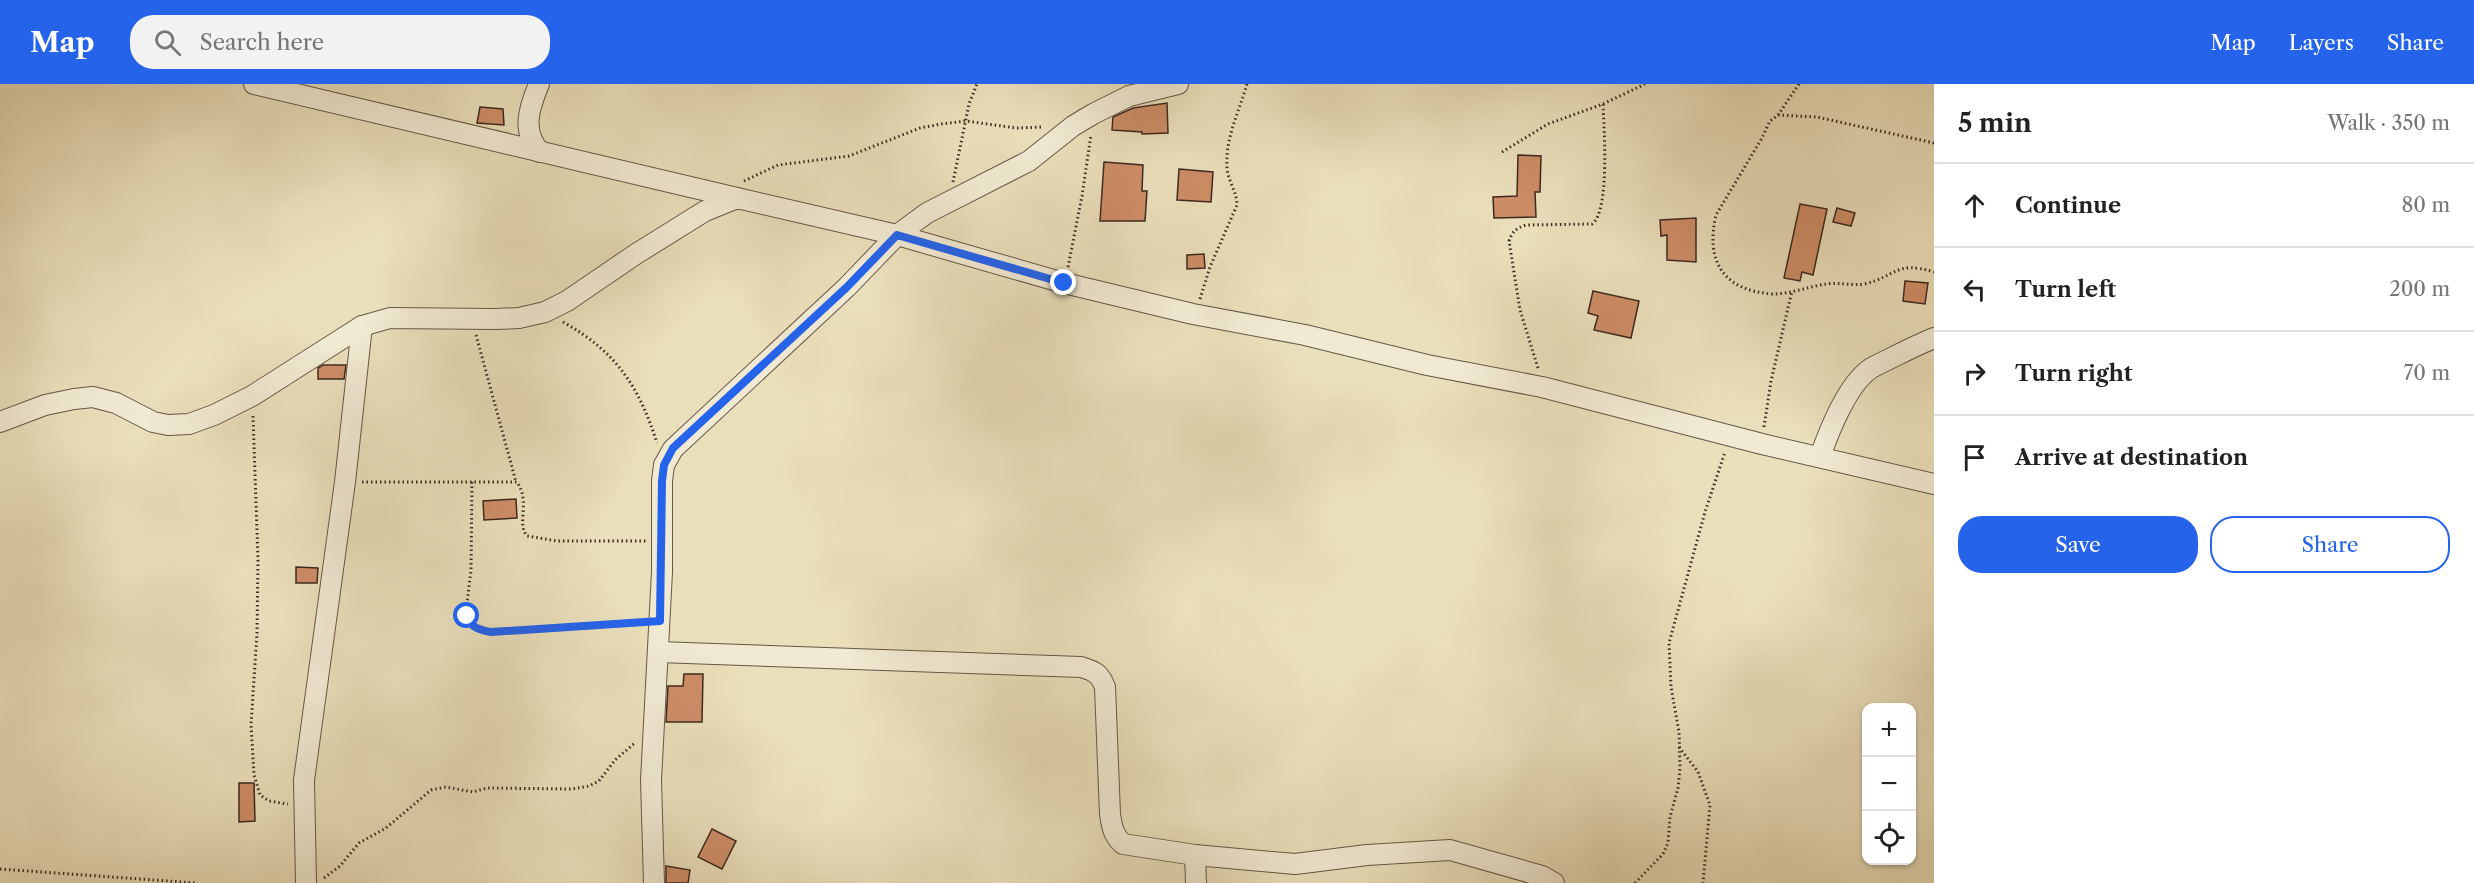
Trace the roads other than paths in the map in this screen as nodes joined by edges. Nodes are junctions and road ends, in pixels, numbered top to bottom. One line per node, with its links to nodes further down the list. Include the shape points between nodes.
1 (254, 84): 4 (street)
2 (539, 84): 4 (street, via 527,128)
3 (1178, 84): 6 (street, via 1129,96 1093,114 1029,161 927,213)
4 (540, 152): 5 (street)
5 (728, 196): 6 (street); 7 (street, via 545,312 519,318 390,318)
6 (897, 235): 10 (street, via 1064,283 1542,387); 12 (street, via 847,287 680,441 664,465)
7 (362, 326): 9 (street, via 252,396 189,424 153,422 116,403 93,398 45,405); 14 (street, via 304,780)
8 (1934, 338): 10 (street, via 1875,366 1865,375 1842,404)
9 (0, 422)
10 (1820, 457): 11 (street)
11 (1934, 484)
12 (658, 652): 13 (street, via 1065,665 1095,671 1105,687 1110,814 1116,838 1123,844); 15 (street, via 651,780)
13 (1195, 855): 16 (street); 17 (street, via 1295,864 1450,850 1542,876)
14 (315, 881)
15 (654, 883)
16 (1196, 883)
17 (1554, 883)

